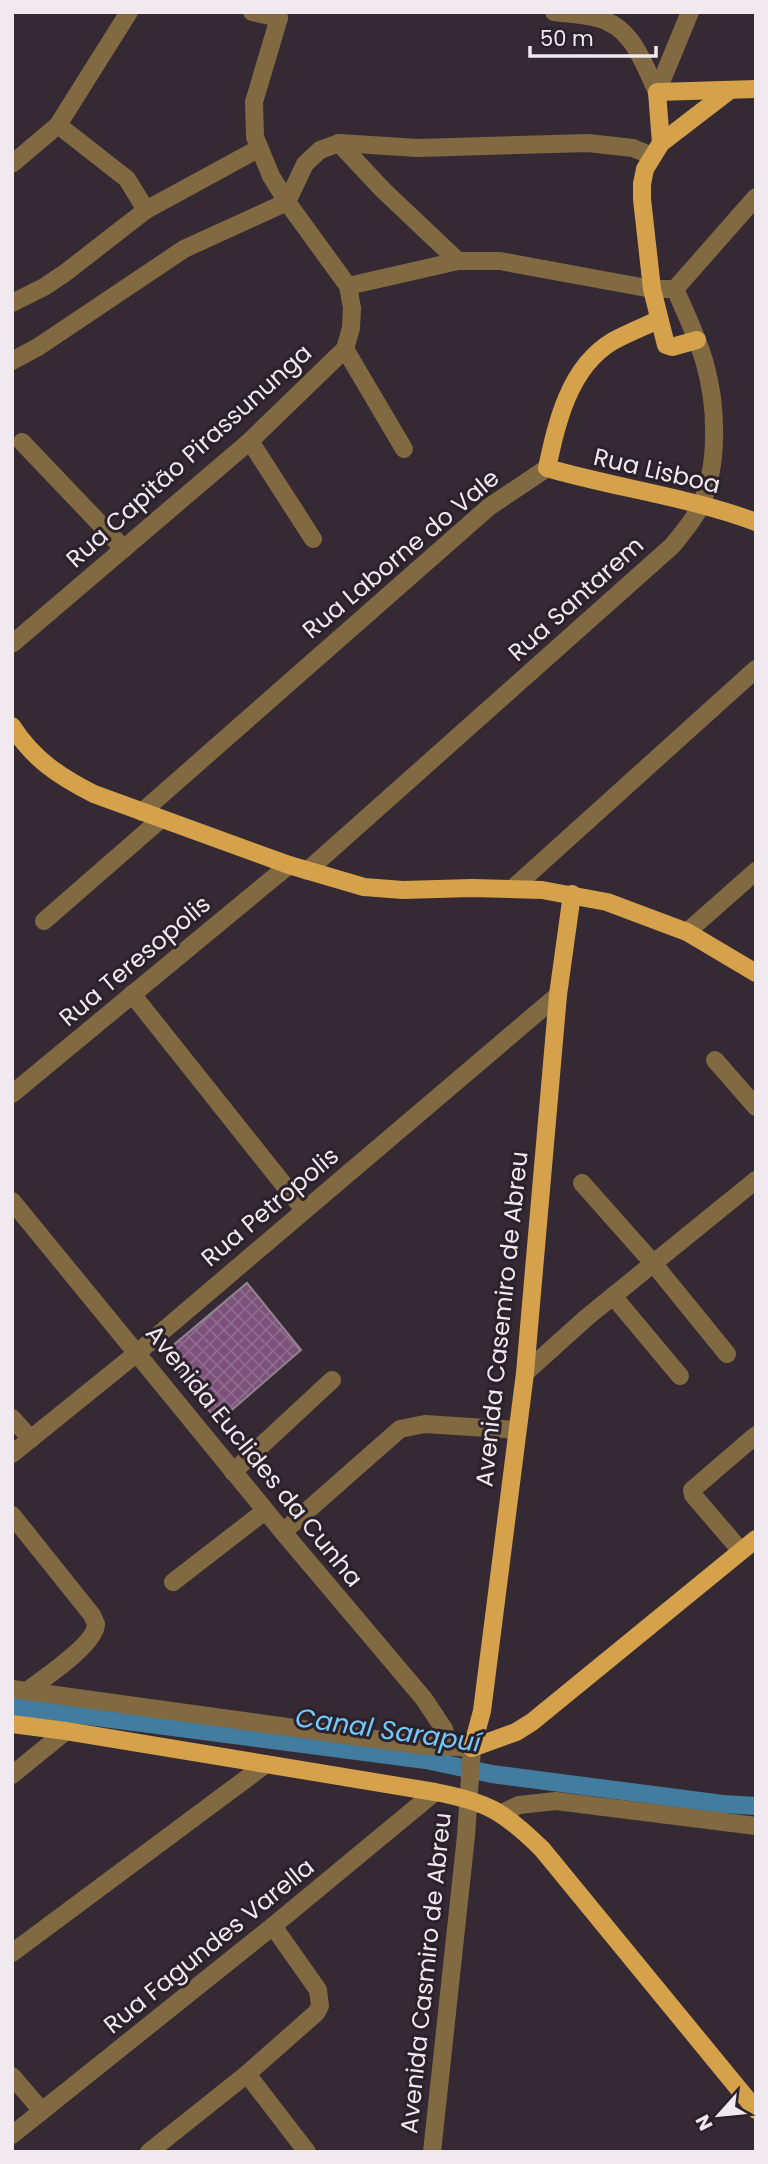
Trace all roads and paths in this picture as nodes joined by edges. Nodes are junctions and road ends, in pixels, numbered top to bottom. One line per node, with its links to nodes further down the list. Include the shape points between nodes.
1 (129, 12): 9 (street)
2 (253, 12): 5 (street)
3 (554, 12): 8 (street, via 615,24 636,47)
4 (690, 12): 8 (street)
5 (282, 15): 11 (street, via 254,102)
6 (756, 89): 7 (main road)
7 (730, 90): 8 (main road); 12 (main road)
8 (657, 92): 12 (main road)
9 (58, 125): 13 (street); 16 (street, via 127,179)
10 (339, 143): 12 (street, via 418,148 588,144); 15 (street, via 320,150 305,164); 17 (street)
11 (258, 149): 15 (street); 16 (street)
12 (656, 149): 19 (main road, via 642,184)
13 (12, 164)
14 (756, 197): 20 (street)
15 (287, 202): 18 (street); 25 (street, via 184,248)
16 (146, 210): 21 (street, via 65,273)
17 (458, 261): 18 (street); 19 (street, via 500,261)
18 (348, 286): 24 (street, Rua Capitão Pirassununga, via 351,318)
19 (652, 289): 20 (street); 22 (main road)
20 (675, 289): 23 (street, Rua Santarem)
21 (12, 303)
22 (658, 320): 23 (main road, via 668,347); 29 (main road, via 612,342 577,377 554,433)
23 (697, 340): 30 (street, Rua Santarem, via 710,386 714,442)
24 (345, 349): 26 (street, Rua Capitão Pirassununga); 28 (street)
25 (12, 360)
26 (250, 441): 32 (street); 33 (street, Rua Capitão Pirassununga)
27 (22, 442): 33 (street)
28 (404, 449)
29 (547, 468): 30 (main road, Rua Lisboa); 37 (street, Rua Laborne do Vale, via 489,507)
30 (701, 506): 31 (main road, Rua Lisboa); 40 (street, Rua Santarem, via 672,546)
31 (756, 522)
32 (313, 539)
33 (124, 549): 34 (street, Rua Capitão Pirassununga)
34 (12, 644)
35 (756, 669): 42 (street)
36 (12, 726): 37 (main road, via 38,760 64,779)
37 (142, 812): 38 (main road)
38 (161, 819): 39 (main road); 44 (street)
39 (289, 865): 40 (main road); 47 (street, Rua Teresopolis)
40 (307, 871): 42 (main road, via 364,887)
41 (756, 871): 45 (street)
42 (512, 889): 43 (main road)
43 (572, 894): 45 (main road); 48 (main road, Avenida Casemiro de Abreu)
44 (44, 922)
45 (687, 932): 46 (main road)
46 (756, 973)
47 (132, 994): 50 (street, Rua Teresopolis); 55 (street)
48 (558, 995): 55 (street, Rua Petropolis); 60 (main road, Avenida Casemiro de Abreu)
49 (715, 1060): 51 (street)
50 (12, 1094)
51 (756, 1107)
52 (756, 1180): 56 (street)
53 (582, 1183): 56 (street)
54 (12, 1201): 58 (street, Avenida Euclides da Cunha)
55 (304, 1210): 58 (street, Rua Petropolis)
56 (653, 1263): 57 (street); 59 (street)
57 (613, 1296): 60 (street); 61 (street)
58 (137, 1353): 66 (street, Rua Petropolis); 68 (street, Avenida Euclides da Cunha)
59 (727, 1354)
60 (524, 1373): 64 (main road, Avenida Casemiro de Abreu)
61 (680, 1376)
62 (332, 1380): 68 (street)
63 (12, 1418): 66 (street)
64 (517, 1430): 71 (street, via 425,1424 400,1429); 79 (main road, Avenida Casemiro de Abreu, via 482,1711)
65 (756, 1435): 73 (street, via 692,1490)
66 (30, 1439): 67 (street, Rua Petropolis)
67 (12, 1454)
68 (233, 1472): 69 (street, Avenida Euclides da Cunha)
69 (265, 1511): 71 (street, Avenida Euclides da Cunha); 74 (street)
70 (12, 1515): 75 (street, via 96,1624 93,1636 64,1663)
71 (283, 1532): 78 (street, Avenida Euclides da Cunha, via 424,1699 444,1729)
72 (756, 1539): 73 (main road)
73 (741, 1551): 79 (main road, via 532,1721)
74 (173, 1582)
75 (20, 1689): 78 (street)
76 (12, 1724): 77 (main road)
77 (66, 1731): 80 (main road); 81 (street)
78 (449, 1747): 79 (street)
79 (471, 1753): 82 (street, Avenida Casmiro de Abreu)
80 (266, 1764): 83 (main road); 87 (street)
81 (12, 1775)
82 (468, 1791): 83 (main road); 84 (main road); 95 (street, Avenida Casmiro de Abreu)
83 (435, 1792): 86 (street, Rua Fagundes Varella)
84 (502, 1813): 85 (street, via 519,1805 556,1801); 90 (main road, via 542,1849)
85 (756, 1826)
86 (273, 1926): 88 (street, via 318,1990 320,2006); 91 (street, Rua Fagundes Varella)
87 (12, 1953)
88 (247, 2074): 93 (street); 94 (street)
89 (12, 2076): 91 (street)
90 (756, 2110)
91 (42, 2111): 92 (street, Rua Fagundes Varella)
92 (12, 2135)
93 (153, 2151)
94 (307, 2152)
95 (432, 2152)

